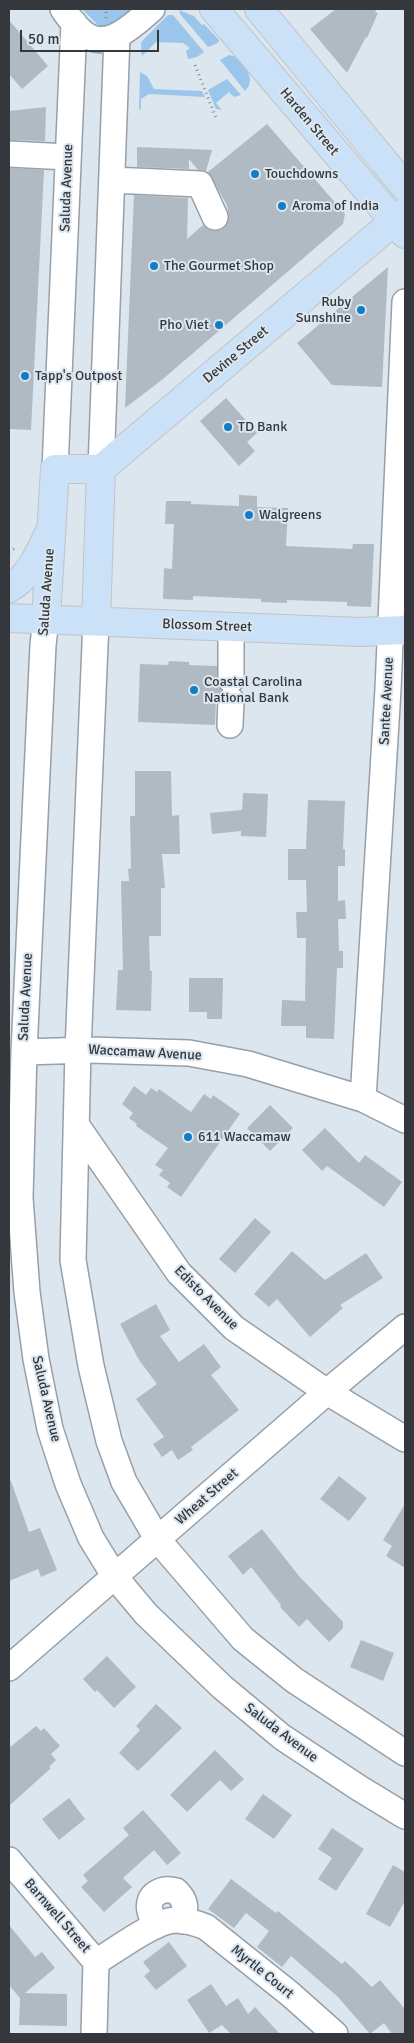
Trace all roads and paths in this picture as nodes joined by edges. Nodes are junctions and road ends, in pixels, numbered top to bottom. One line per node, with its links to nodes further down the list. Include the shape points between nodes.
1 (152, 9): 5 (street)
2 (214, 9): 13 (main road, Harden Street)
3 (258, 9): 11 (main road)
4 (68, 16): 5 (street, Saluda Avenue, via 93,38); 9 (street, Saluda Avenue)
5 (117, 36): 10 (street)
6 (195, 64): 7 (path)
7 (216, 118)
8 (9, 154): 9 (street)
9 (68, 157): 15 (street, Saluda Avenue)
10 (112, 180): 12 (street, via 200,184 210,188); 16 (street)
11 (405, 187)
12 (215, 217)
13 (401, 223): 16 (main road, Devine Street)
14 (405, 302): 23 (street, Santee Avenue)
15 (56, 469): 16 (main road); 17 (main road, Saluda Avenue)
16 (101, 469): 21 (main road)
17 (50, 529): 18 (main road, via 29,570); 20 (main road, Saluda Avenue)
18 (9, 588)
19 (9, 618): 20 (main road, Blossom Street)
20 (46, 619): 21 (main road, Blossom Street); 27 (street, Saluda Avenue)
21 (96, 621): 22 (main road, Blossom Street); 26 (street)
22 (232, 627): 23 (main road, Blossom Street); 25 (street)
23 (398, 631): 24 (street, Santee Avenue)
24 (397, 692): 28 (street, Santee Avenue)
25 (230, 726)
26 (78, 1050): 27 (street, Waccamaw Avenue); 28 (street, Waccamaw Avenue, via 197,1055 248,1064); 30 (street)
27 (24, 1052): 35 (street, Saluda Avenue, via 20,1198 36,1359 50,1429 68,1484 91,1538)
28 (363, 1099): 29 (street, Waccamaw Avenue)
29 (405, 1120)
30 (76, 1126): 32 (street, Edisto Avenue, via 179,1272 234,1328); 34 (street, via 73,1260 91,1366 109,1441 124,1482)
31 (405, 1327): 32 (street, Wheat Street)
32 (327, 1392): 33 (street, Edisto Avenue); 34 (street, Wheat Street)
33 (405, 1440)
34 (158, 1540): 35 (street, Wheat Street); 37 (street, via 243,1639 294,1680)
35 (115, 1577): 36 (street, Wheat Street); 38 (street, Saluda Avenue, via 179,1648 267,1725)
36 (9, 1668)
37 (405, 1753)
38 (405, 1816)
39 (9, 1860): 40 (street, Barnwell Street)
40 (96, 1962): 41 (street, Barnwell Street); 42 (street, Myrtle Court, via 156,1926 174,1920 206,1927)
41 (94, 2034)
42 (335, 2034)

